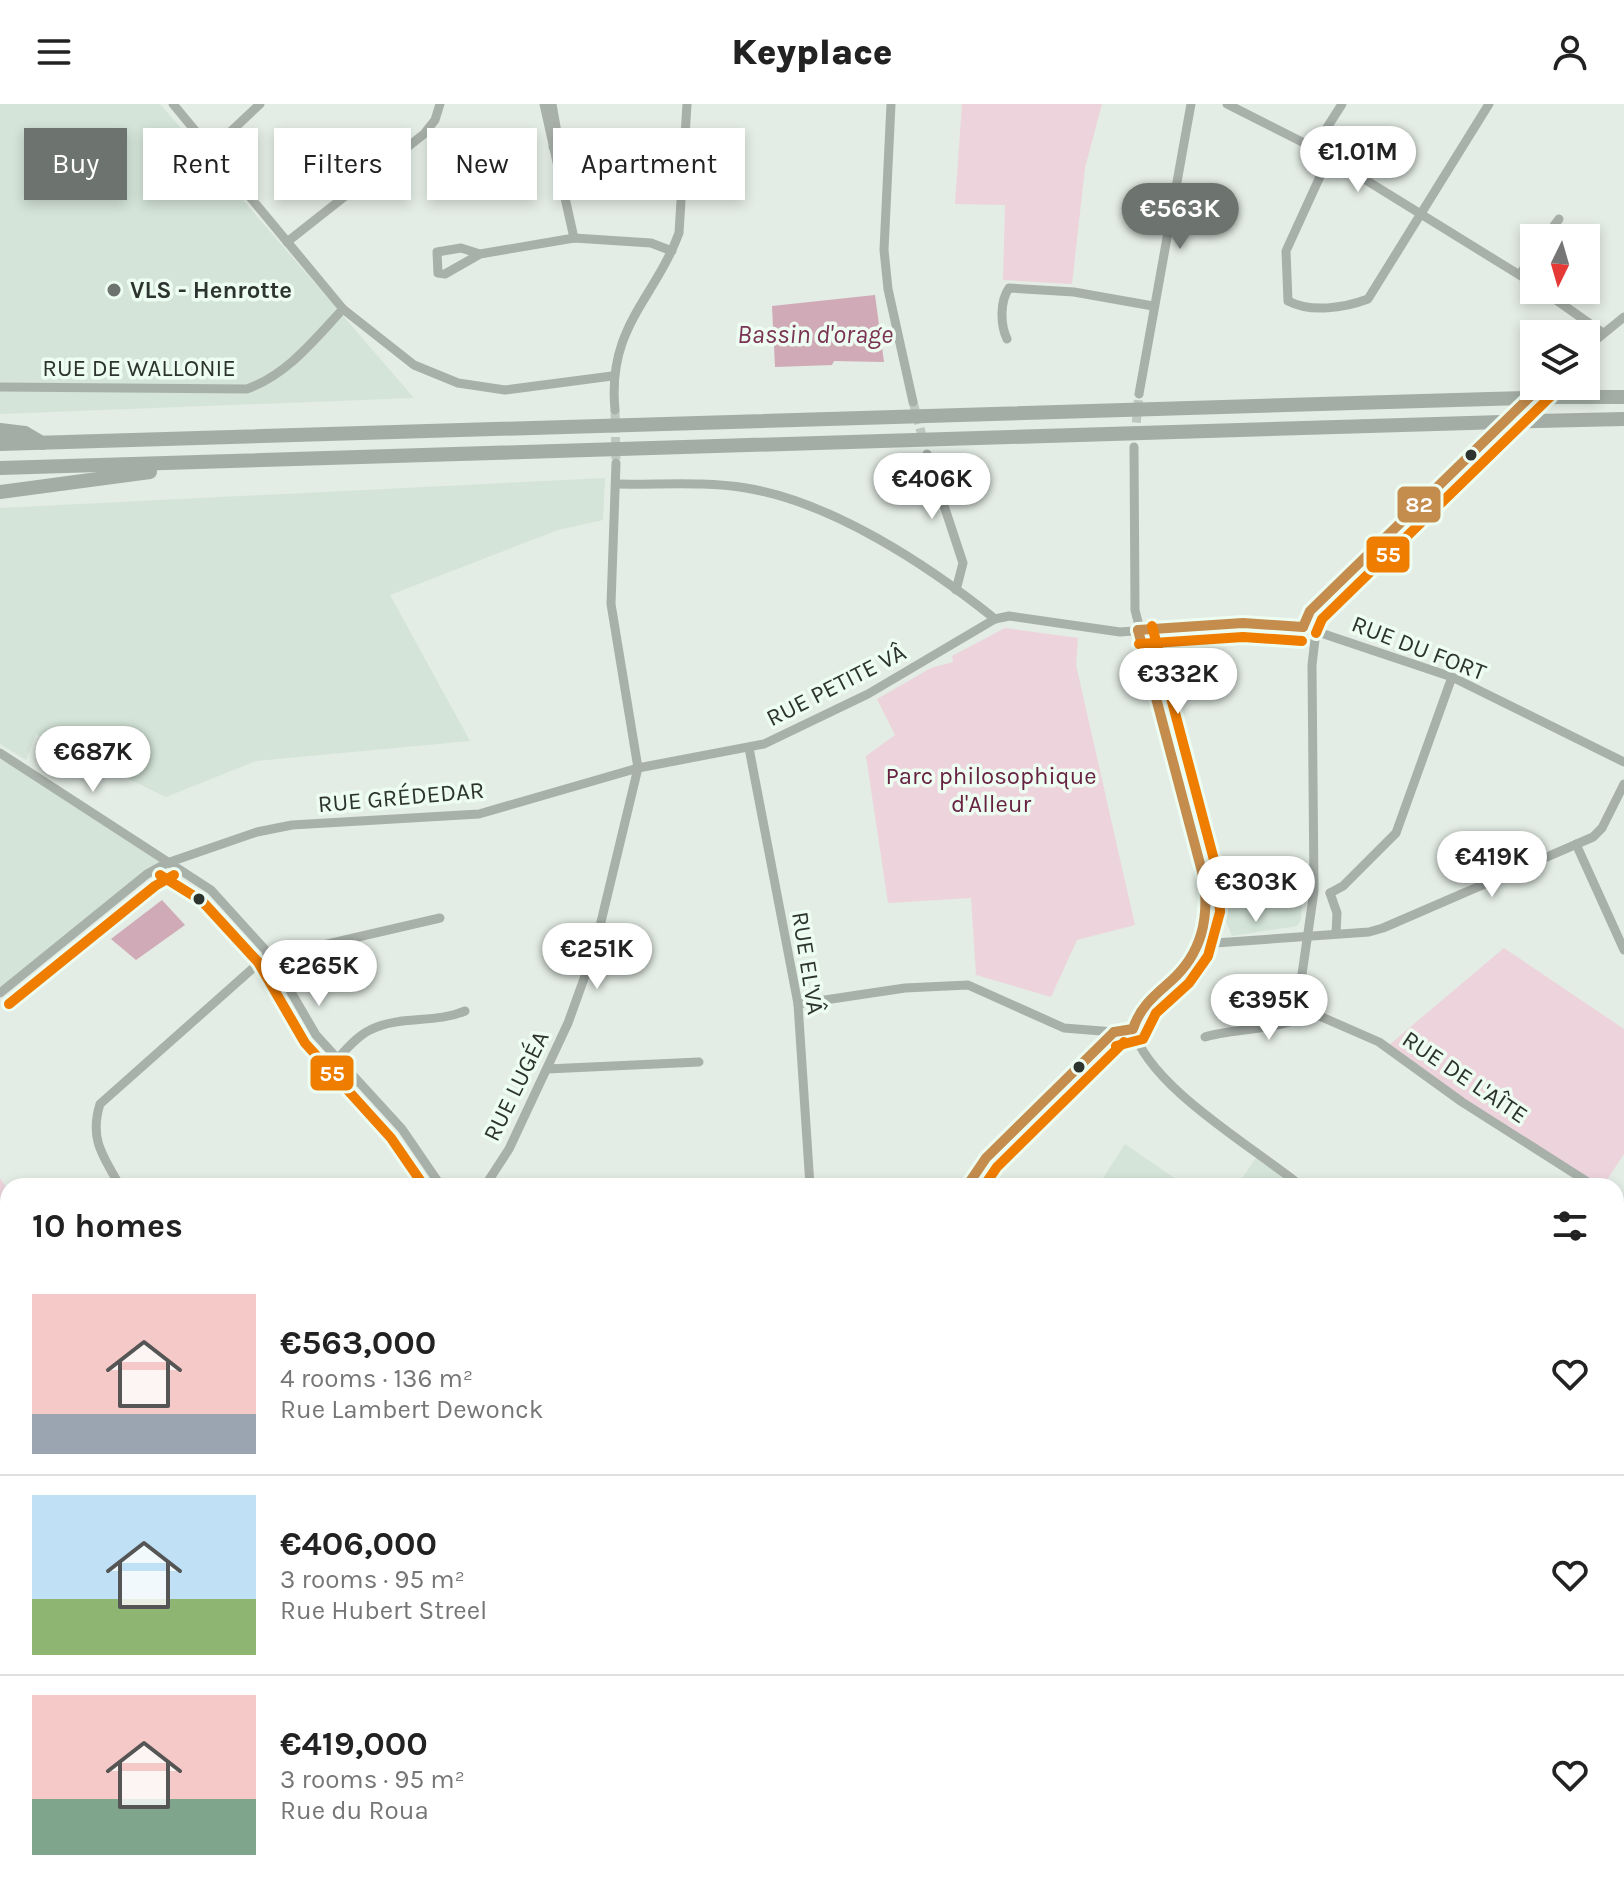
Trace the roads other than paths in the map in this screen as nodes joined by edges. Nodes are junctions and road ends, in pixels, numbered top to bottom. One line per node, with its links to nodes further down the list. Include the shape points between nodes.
1 (173, 104): 12 (street)
2 (260, 104): 13 (street)
3 (440, 104): 24 (street, via 424,134)
4 (544, 104): 15 (street)
5 (552, 104): 14 (street)
6 (687, 104): 25 (street, via 679,233)
7 (891, 104): 40 (street, via 884,250)
8 (1191, 104): 29 (street)
9 (1227, 104): 16 (street)
10 (1342, 104): 16 (street)
11 (1489, 104): 20 (street)
12 (193, 128)
13 (234, 128)
14 (556, 128)
15 (553, 147)
16 (1314, 148): 17 (street)
17 (1328, 159): 20 (street); 20 (street, via 1286,251 1288,301 1299,307 1349,306 1368,299)
18 (252, 200): 24 (street)
19 (565, 200): 23 (street)
20 (1420, 211): 27 (street)
21 (1559, 219): 22 (street)
22 (1555, 224)
23 (574, 238): 25 (street, via 651,243); 26 (street)
24 (287, 242): 30 (street)
25 (672, 251): 35 (street, via 634,311)
26 (480, 254): 26 (street, via 461,248 437,252 438,273)
27 (1520, 274)
28 (1562, 304): 32 (street)
29 (1153, 306): 34 (street, via 1074,292 1009,288 1003,308); 37 (street)
30 (343, 309): 35 (street, via 414,365 458,383 526,389); 36 (street, RUE DE WALLONIE, via 288,367 247,389)
31 (1624, 317): 32 (street)
32 (1603, 333): 33 (street)
33 (1600, 336)
34 (1007, 339)
35 (612, 376): 41 (street)
36 (0, 387)
37 (1139, 394)
38 (1624, 397): 44 (highway, bridge)
39 (1527, 400): 55 (street, via 1310,611)
40 (913, 402)
41 (615, 410)
42 (1624, 419): 48 (highway, bridge)
43 (0, 430): 44 (highway, via 25,433)
44 (43, 443): 45 (highway)
45 (0, 444)
46 (1134, 447): 56 (street)
47 (927, 454): 53 (street, via 963,563)
48 (350, 457): 50 (highway); 52 (highway, via 327,464 140,473)
49 (616, 463): 51 (street)
50 (0, 468)
51 (616, 484): 53 (street, via 745,488 794,502 840,520); 62 (street, via 611,604)
52 (0, 492)
53 (956, 590): 54 (street)
54 (995, 619): 56 (street, RUE DU FORT, via 1009,616); 59 (street, RUE PETITE VÂ, via 868,694)
55 (1303, 627): 56 (street, RUE DU FORT, via 1243,623); 57 (street, RUE DU FORT)
56 (1138, 630): 72 (street, via 1204,879 1208,918)
57 (1316, 631): 58 (street, RUE DU FORT); 66 (street)
58 (1452, 677): 61 (street, RUE DU FORT); 67 (street, via 1396,833)
59 (749, 748): 62 (street, RUE PETITE VÂ); 77 (street, RUE EL'VÂ)
60 (0, 753): 65 (street)
61 (1624, 762)
62 (638, 768): 65 (street, RUE GRÉDEDAR, via 479,814 292,825); 85 (street, RUE LUGÉA, via 594,951)
63 (1624, 784): 64 (street, via 1602,828)
64 (1576, 844): 69 (street, via 1383,928); 71 (street)
65 (167, 863): 74 (street, via 211,890); 76 (street, RUE GRÉDEDAR)
66 (1314, 891): 67 (street); 70 (street)
67 (1330, 893): 69 (street)
68 (440, 918): 75 (street, via 306,949)
69 (1336, 933): 70 (street)
70 (1310, 934): 72 (street); 79 (street, via 1298,998)
71 (1621, 937): 73 (street)
72 (1201, 944): 80 (street, via 1182,970 1138,1010)
73 (1624, 950)
74 (269, 954): 75 (street); 86 (street, via 100,1104 94,1125 99,1149)
75 (277, 966): 83 (street)
76 (0, 993)
77 (798, 1004): 81 (street, via 905,988 968,985 1054,1025); 89 (street, RUE EL'VÂ)
78 (465, 1011): 83 (street, via 366,1031)
79 (1308, 1011): 82 (street, via 1292,1022); 92 (street, RUE DE L'AÎTE, via 1379,1042)
80 (1133, 1029): 81 (street); 91 (street, via 1138,1048 1170,1087)
81 (1114, 1032): 90 (street, via 986,1158)
82 (1205, 1037)
83 (336, 1060): 87 (street, via 402,1129)
84 (699, 1062): 85 (street)
85 (547, 1069): 88 (street, RUE LUGÉA)
86 (115, 1178)
87 (436, 1178)
88 (490, 1178)
89 (809, 1178)
90 (972, 1178)
91 (1290, 1178)
92 (1581, 1178)

